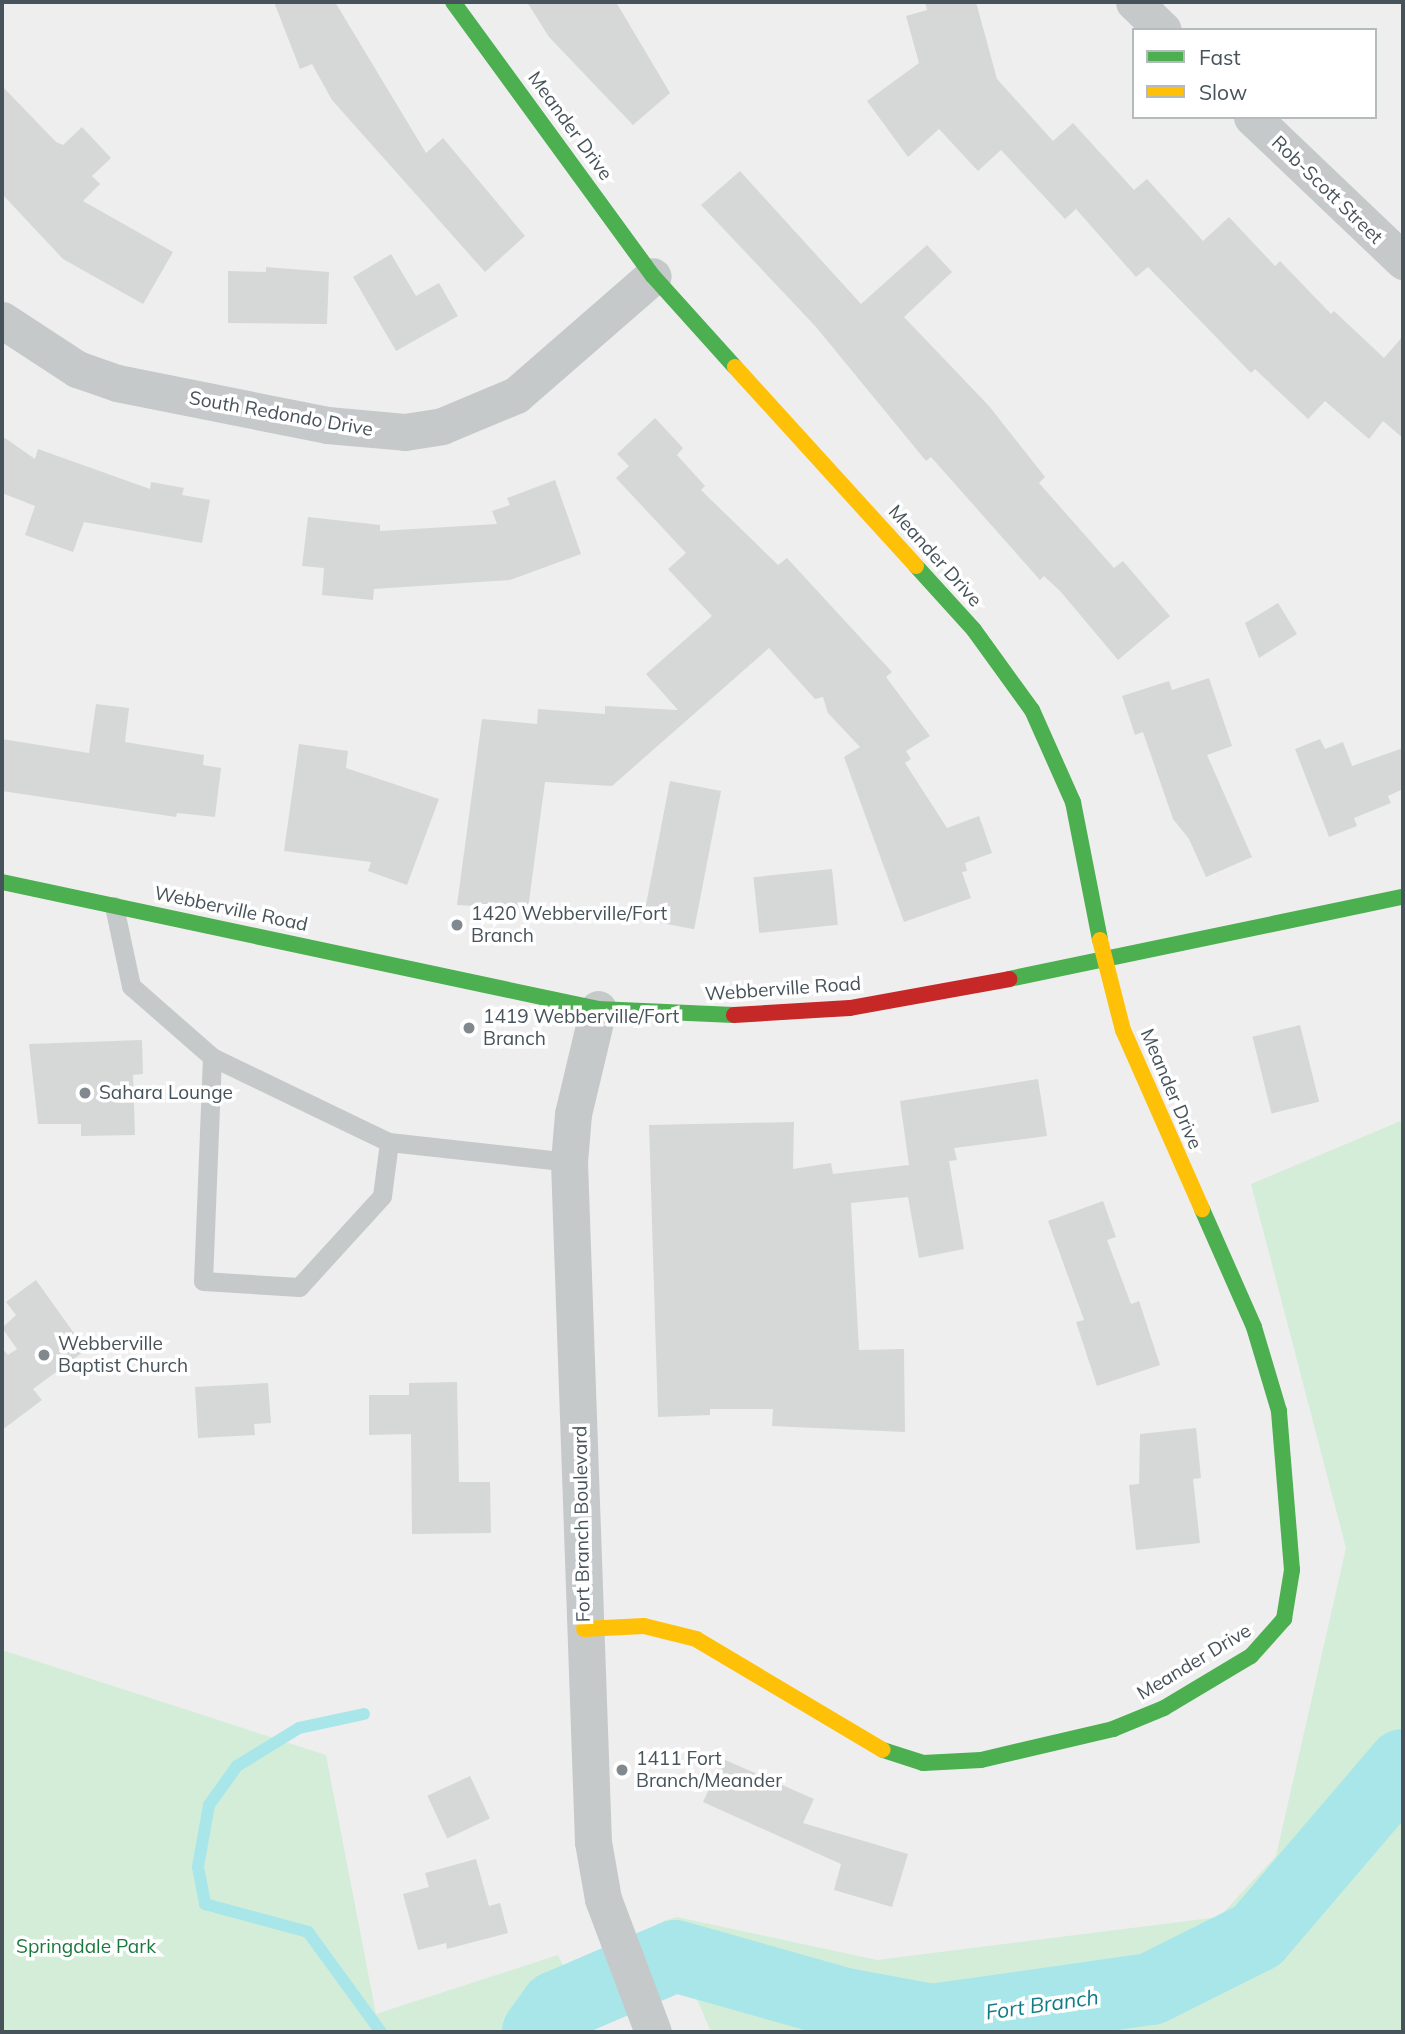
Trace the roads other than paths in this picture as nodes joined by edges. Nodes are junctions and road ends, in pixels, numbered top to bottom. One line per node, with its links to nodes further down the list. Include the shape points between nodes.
1 (453, 2): 6 (street, Meander Drive)
2 (1134, 2): 3 (street)
3 (1161, 28)
4 (1254, 119): 5 (street, Rob-Scott Street)
5 (1403, 261)
6 (653, 276): 7 (street, South Redondo Drive, via 516,395 442,426 405,432 327,425 117,383 77,369); 11 (street, Meander Drive, via 1005,667 1055,753 1073,803)
7 (2, 320)
8 (2, 882): 10 (street, Webberville Road)
9 (1403, 897): 11 (street, Webberville Road)
10 (114, 906): 12 (street, Webberville Road); 13 (lane, via 131,986)
11 (1104, 962): 12 (street, Webberville Road, via 810,1012 696,1017); 16 (street, Meander Drive, via 1149,1099 1254,1327 1279,1411 1291,1595 1270,1640 1164,1708 1114,1729 950,1765 902,1758 873,1746 696,1639 644,1626)
12 (598, 1009): 15 (street, Fort Branch Boulevard, via 573,1114)
13 (212, 1057): 14 (lane); 14 (lane, via 203,1281 299,1287 382,1196)
14 (389, 1142): 15 (lane)
15 (569, 1162): 16 (street, Fort Branch Boulevard)
16 (584, 1629): 17 (street, Fort Branch Boulevard, via 593,1842 601,1885 631,1982)
17 (653, 2032)

